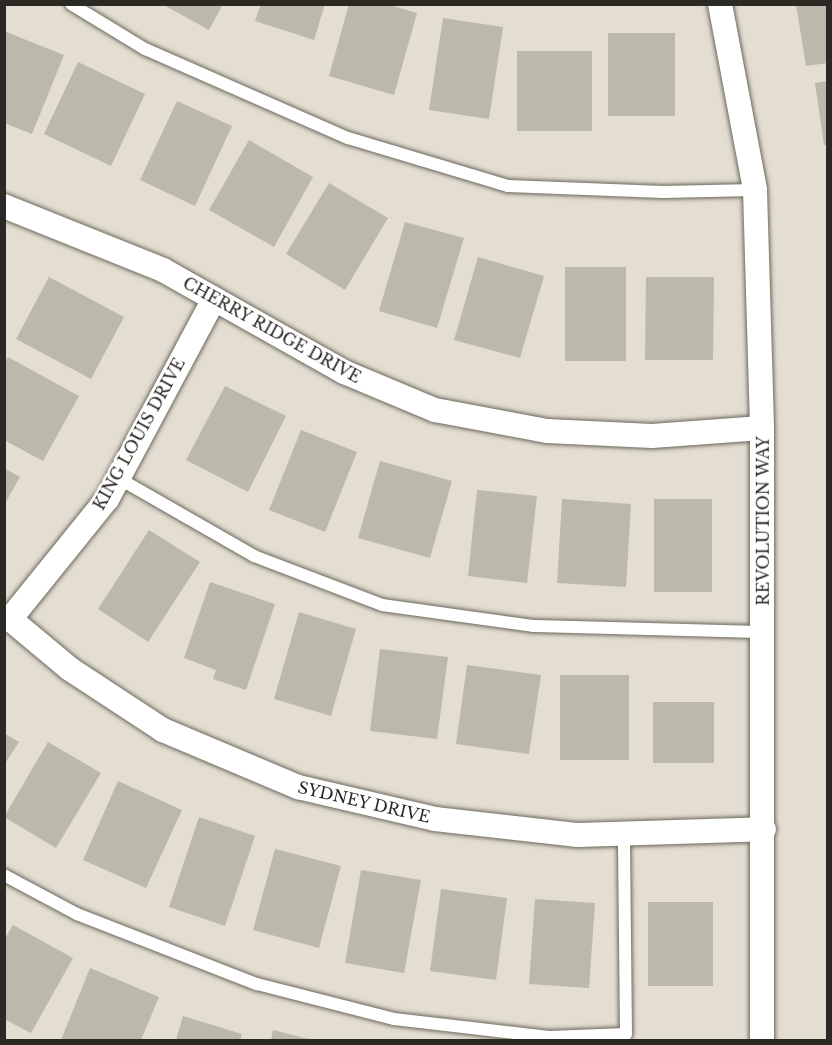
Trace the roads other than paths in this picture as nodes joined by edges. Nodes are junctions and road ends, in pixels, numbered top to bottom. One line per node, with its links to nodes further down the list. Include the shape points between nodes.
1 (72, 4): 3 (lane, via 145,50 348,138 508,186 663,192)
2 (720, 4): 3 (street, REVOLUTION WAY)
3 (755, 190): 6 (street, REVOLUTION WAY)
4 (4, 206): 5 (street, CHERRY RIDGE DRIVE, via 164,270)
5 (214, 299): 6 (street, CHERRY RIDGE DRIVE, via 344,372 435,410 546,431 651,436); 7 (street, KING LOUIS DRIVE)
6 (762, 428): 9 (street, REVOLUTION WAY)
7 (118, 478): 8 (street, KING LOUIS DRIVE, via 106,499); 9 (lane, via 254,556 382,605 533,626)
8 (10, 619): 11 (street, SYDNEY DRIVE, via 70,669 164,730 298,787 435,819 578,835)
9 (763, 632): 10 (street, REVOLUTION WAY)
10 (764, 829): 11 (street, SYDNEY DRIVE); 13 (street, REVOLUTION WAY)
11 (624, 833): 12 (lane, via 626,1034 549,1037 394,1019 257,984 77,914)
12 (4, 875)
13 (762, 1041)

